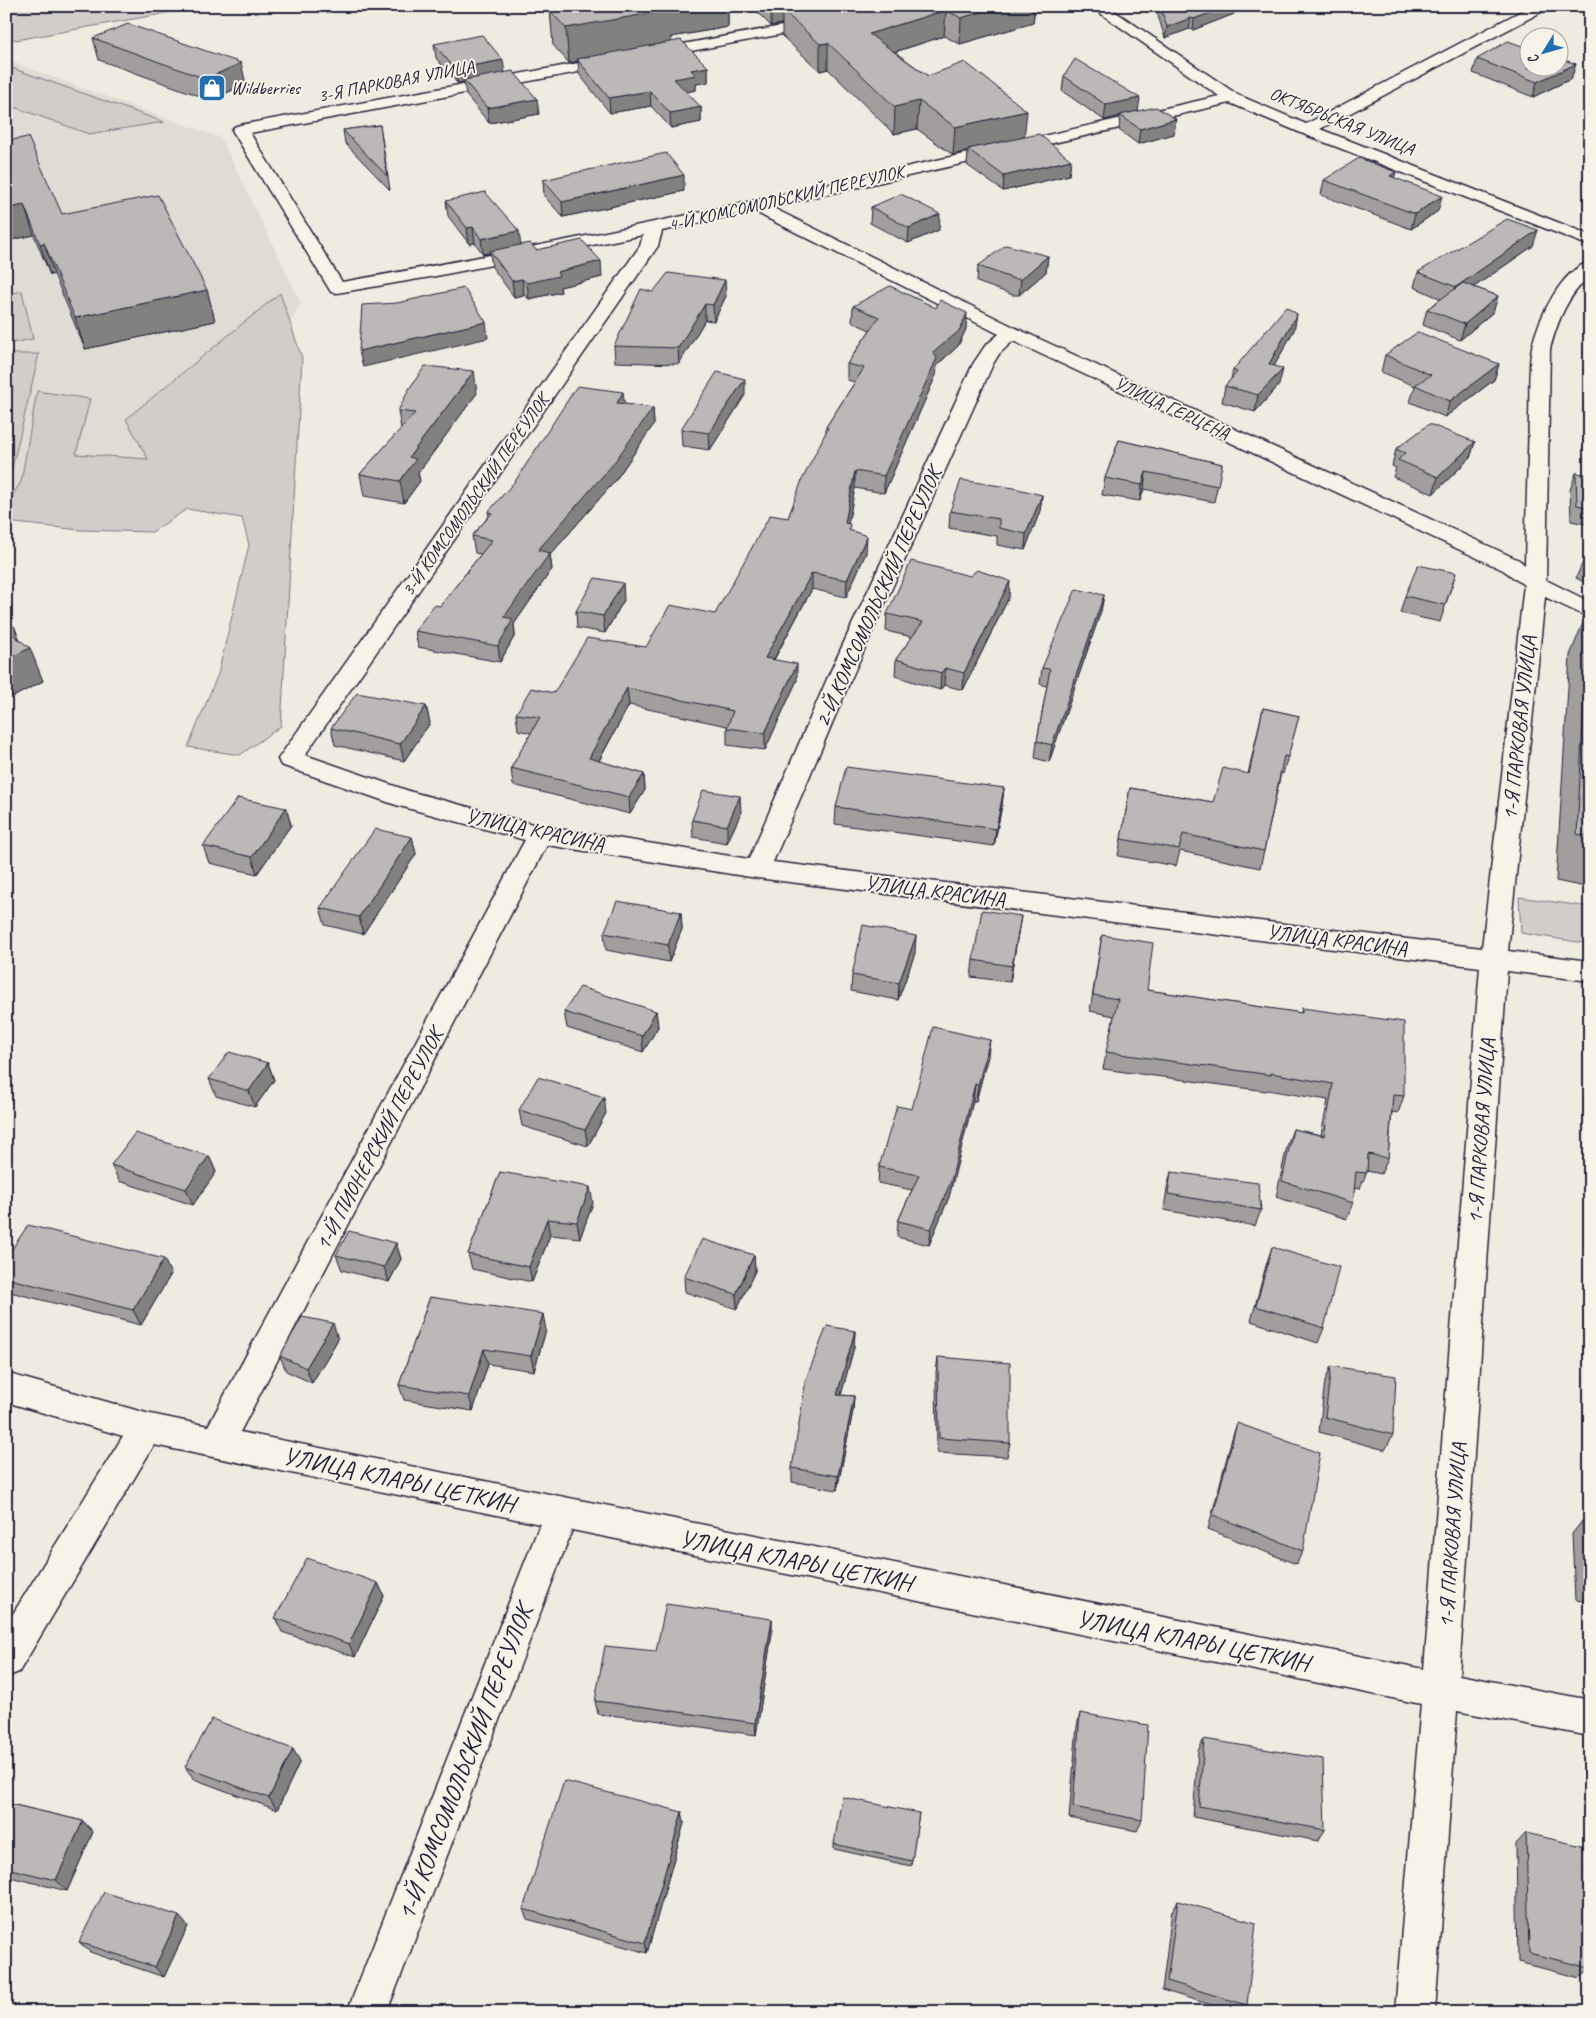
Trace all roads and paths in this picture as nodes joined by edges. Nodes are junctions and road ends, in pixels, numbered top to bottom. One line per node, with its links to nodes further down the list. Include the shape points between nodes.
1 (1097, 6): 4 (street, ОКТЯБРЬСКАЯ УЛИЦА)
2 (1542, 6): 5 (street)
3 (830, 21): 10 (street, 3-Я ПАРКОВАЯ УЛИЦА, via 240,130)
4 (1232, 98): 5 (street, ОКТЯБРЬСКАЯ УЛИЦА); 6 (street, 4-Й КОМСОМОЛЬСКИЙ ПЕРЕУЛОК)
5 (1307, 130): 8 (street, ОКТЯБРЬСКАЯ УЛИЦА)
6 (754, 206): 7 (street, 4-Й КОМСОМОЛЬСКИЙ ПЕРЕУЛОК); 11 (street, УЛИЦА ГЕРЦЕНА)
7 (654, 228): 10 (street, 4-Й КОМСОМОЛЬСКИЙ ПЕРЕУЛОК); 14 (street, 3-Й КОМСОМОЛЬСКИЙ ПЕРЕУЛОК, via 649,246)
8 (1590, 241)
9 (1590, 267): 12 (street, 1-Я ПАРКОВАЯ УЛИЦА, via 1561,295 1549,319 1541,349)
10 (337, 288)
11 (1011, 333): 12 (street, УЛИЦА ГЕРЦЕНА, via 1511,565); 16 (street, 2-Й КОМСОМОЛЬСКИЙ ПЕРЕУЛОК, via 992,350 983,364)
12 (1535, 583): 13 (street, УЛИЦА ГЕРЦЕНА); 17 (street, 1-Я ПАРКОВАЯ УЛИЦА)
13 (1590, 611)
14 (290, 760): 15 (street, УЛИЦА КРАСИНА, via 405,800)
15 (540, 835): 16 (street, УЛИЦА КРАСИНА); 21 (street, 1-Й ПИОНЕРСКИЙ ПЕРЕУЛОК)
16 (757, 869): 17 (street, УЛИЦА КРАСИНА)
17 (1494, 960): 18 (street, УЛИЦА КРАСИНА); 24 (street, 1-Я ПАРКОВАЯ УЛИЦА)
18 (1590, 971)
19 (6, 1387): 20 (street, УЛИЦА КЛАРЫ ЦЕТКИН)
20 (146, 1428): 21 (street, УЛИЦА КЛАРЫ ЦЕТКИН); 23 (street)
21 (217, 1442): 22 (street, УЛИЦА КЛАРЫ ЦЕТКИН)
22 (562, 1512): 24 (street, УЛИЦА КЛАРЫ ЦЕТКИН); 26 (street, 1-Й КОМСОМОЛЬСКИЙ ПЕРЕУЛОК)
23 (6, 1659)
24 (1440, 1690): 25 (street, УЛИЦА КЛАРЫ ЦЕТКИН); 27 (street, 1-Я ПАРКОВАЯ УЛИЦА)
25 (1590, 1718)
26 (367, 2012)
27 (1415, 2012)

